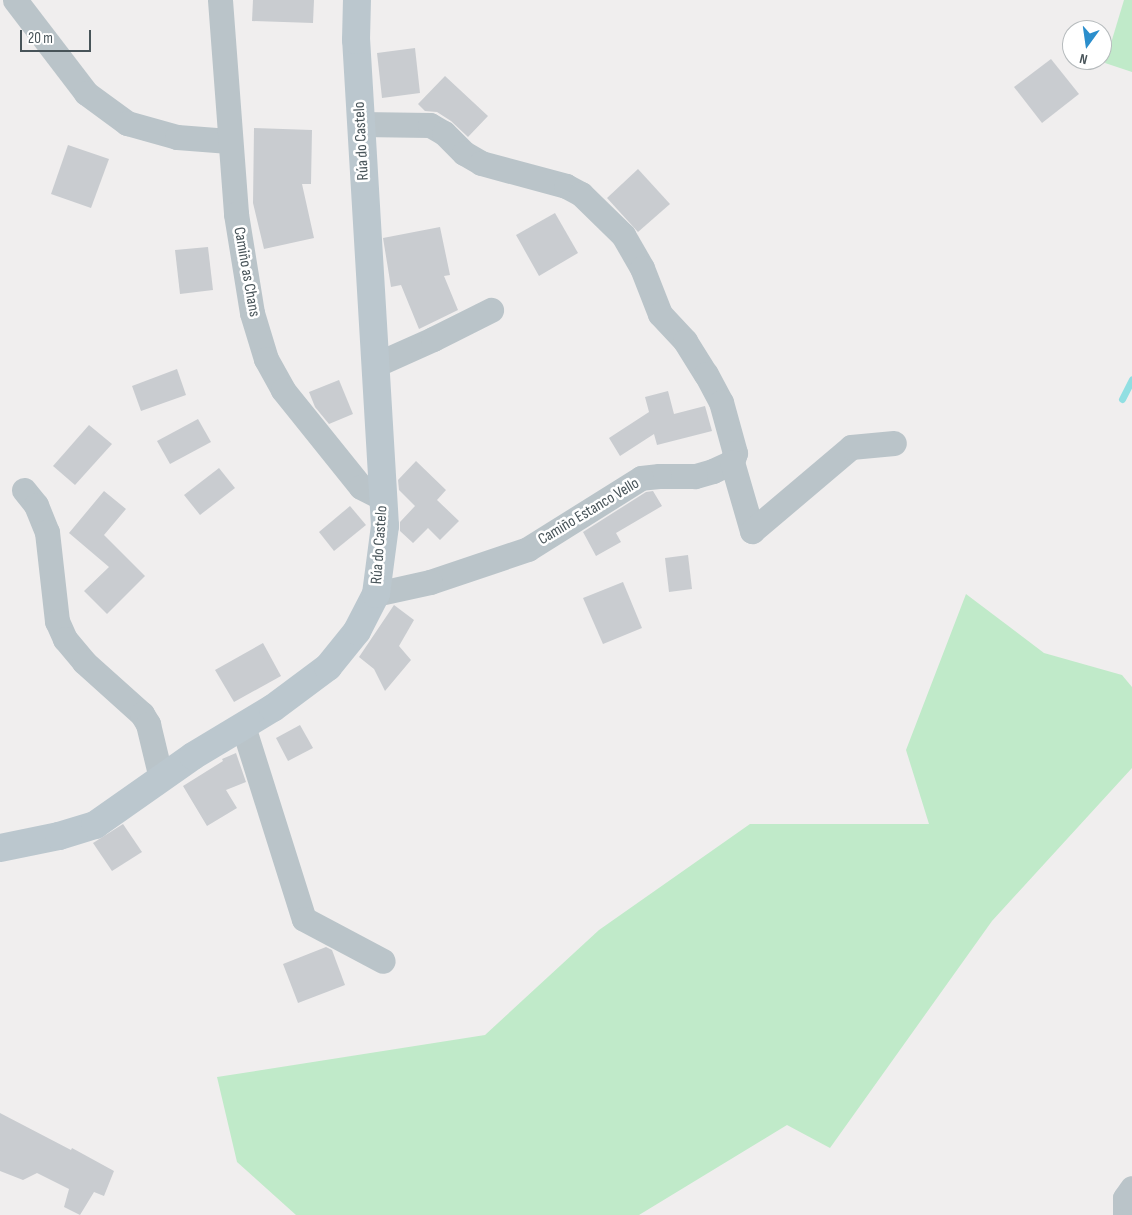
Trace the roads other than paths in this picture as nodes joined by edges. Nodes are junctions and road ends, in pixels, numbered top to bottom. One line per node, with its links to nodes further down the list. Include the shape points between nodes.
1 (15, 0): 5 (street, via 86,93 127,123 177,137)
2 (220, 0): 5 (street, Camiño as Chans)
3 (356, 0): 4 (street, Rúa do Castelo)
4 (361, 124): 7 (street, Rúa do Castelo); 9 (street, via 430,125 481,163 566,186 581,194 622,235 642,268 660,314 685,341 706,374 721,402 735,452)
5 (229, 141): 11 (street, Camiño as Chans, via 252,313 266,359 283,390 361,487)
6 (491, 310): 7 (street)
7 (374, 365): 11 (street, Rúa do Castelo)
8 (894, 443): 9 (street, via 850,447 752,531)
9 (732, 462): 12 (street, Camiño Estanco Vello, via 695,476 641,478 528,549 430,582)
10 (24, 490): 14 (street, via 36,505 47,532 57,621 65,639 84,662 142,714 148,724)
11 (383, 498): 12 (street, Rúa do Castelo, via 384,526)
12 (376, 594): 13 (street, Rúa do Castelo, via 357,631 328,666 273,708)
13 (242, 726): 14 (street, Rúa do Castelo); 16 (street, via 304,919)
14 (161, 778): 15 (street, Rúa do Castelo, via 95,825)
15 (0, 848)
16 (383, 961)
17 (1132, 1188): 18 (street, via 1125,1198)
18 (1125, 1215)

